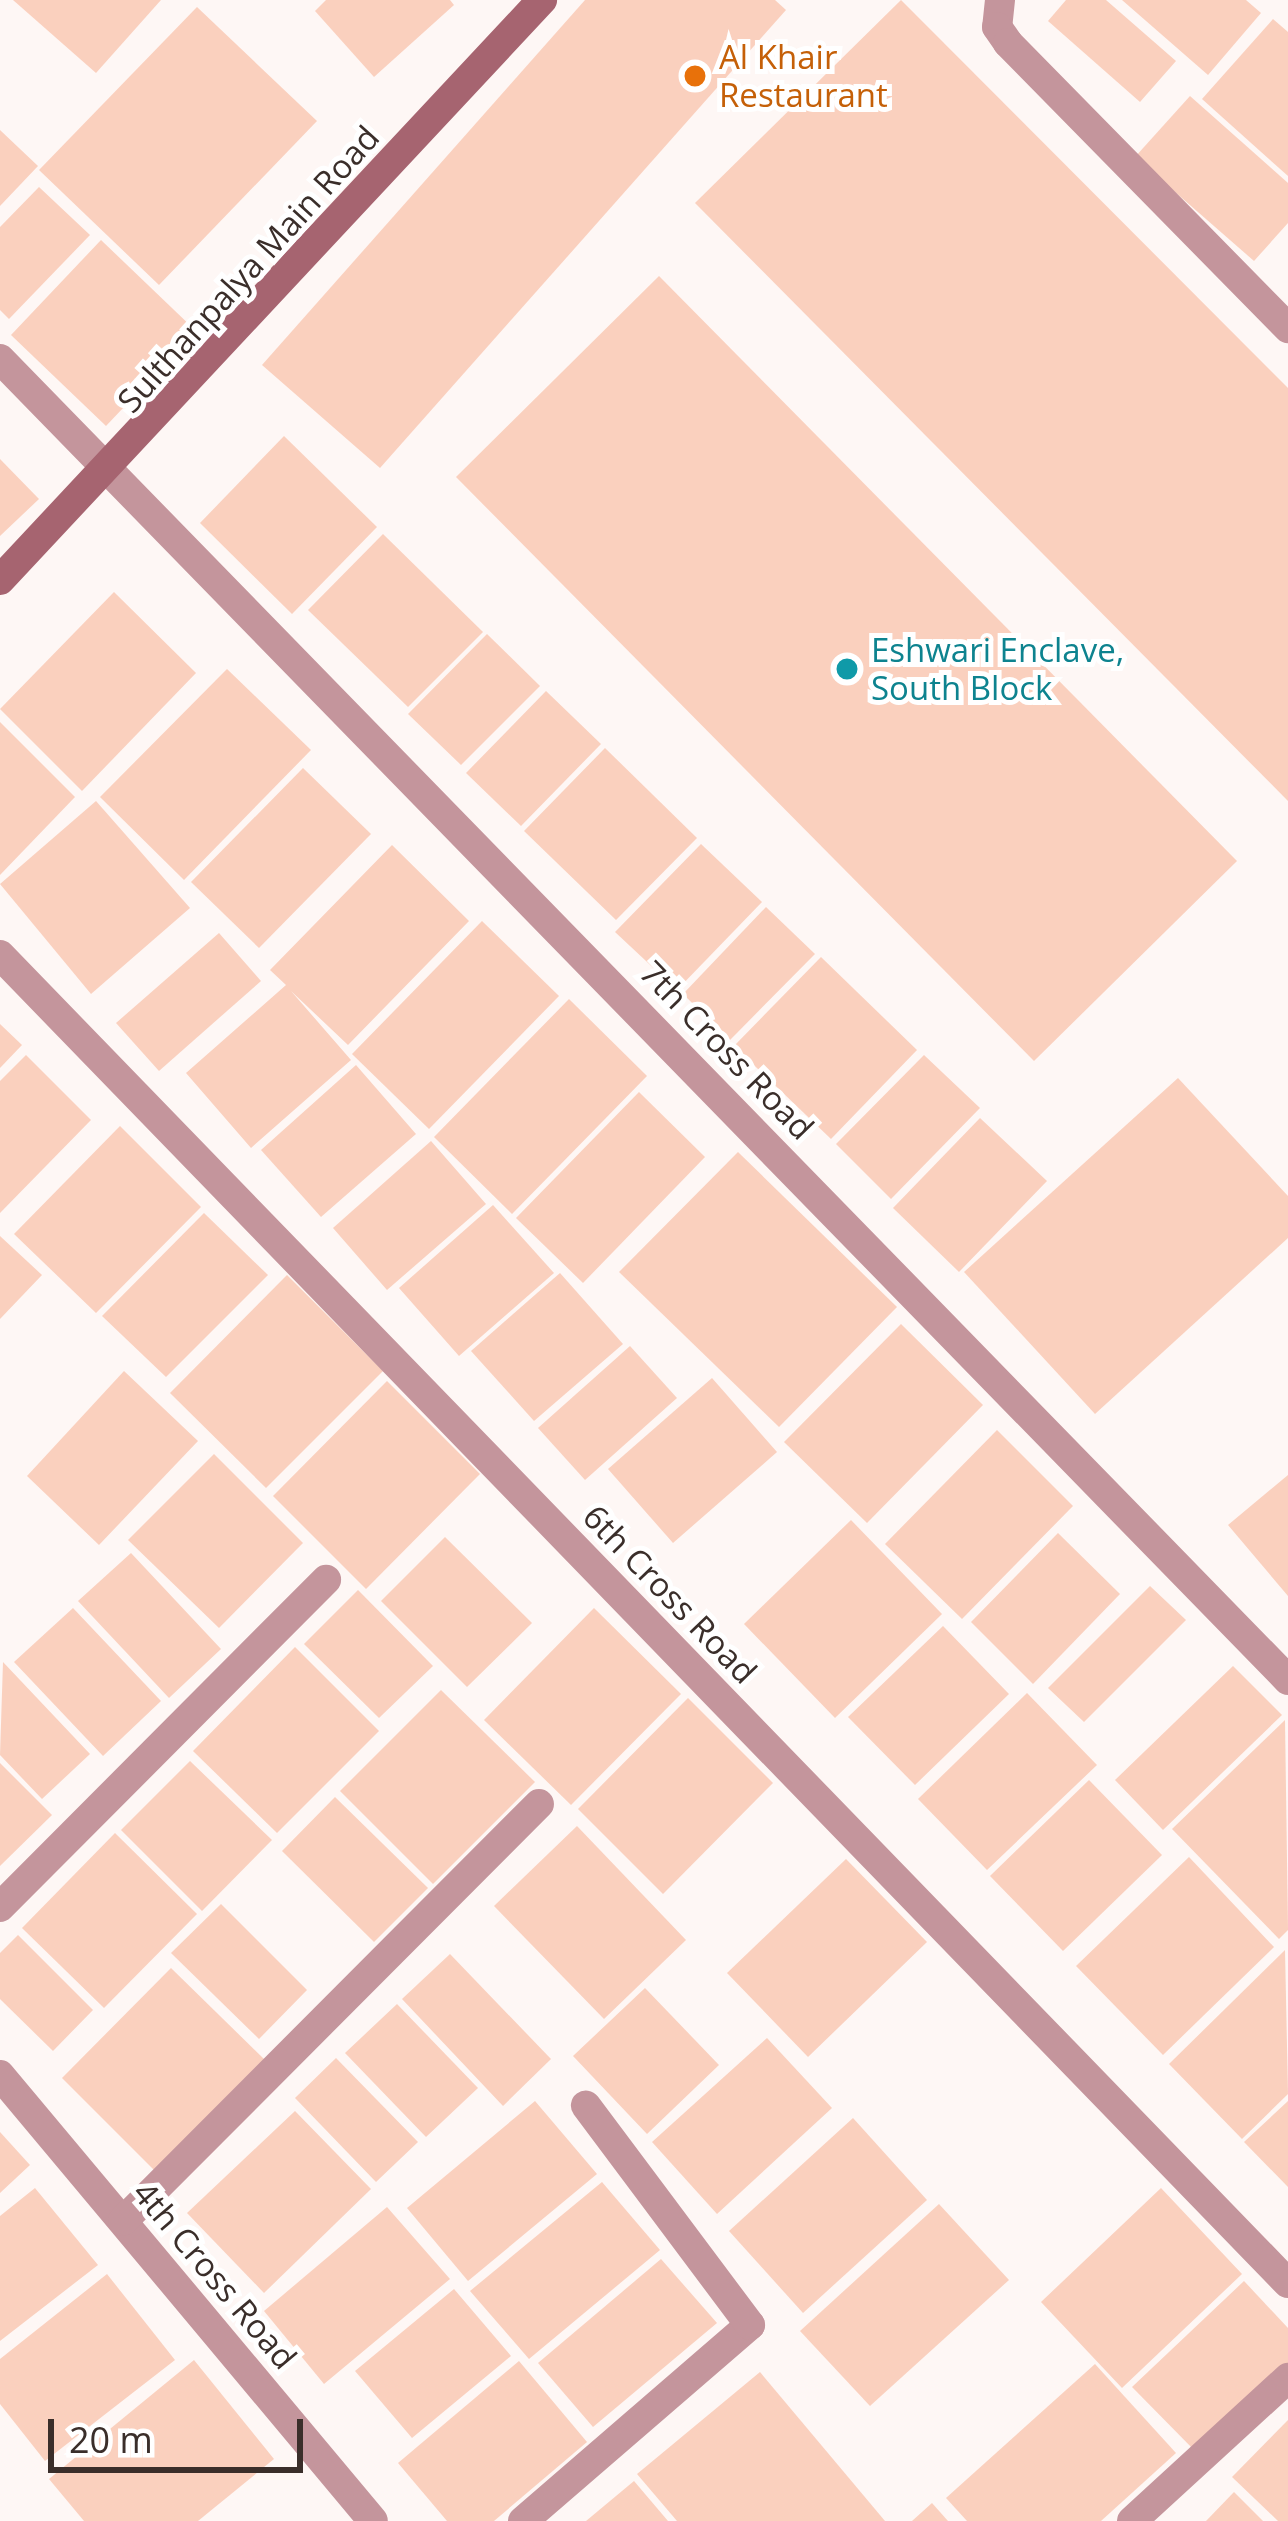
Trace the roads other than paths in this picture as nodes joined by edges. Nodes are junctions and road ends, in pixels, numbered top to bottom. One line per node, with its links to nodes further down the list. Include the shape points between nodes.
1 (542, 0): 5 (street, Sulthanpalya Main Road)
2 (1000, 0): 3 (street, via 997,27 1008,43)
3 (1288, 328)
4 (0, 359): 5 (street, 7th Cross Road)
5 (114, 469): 6 (street, Sulthanpalya Main Road); 9 (street, 7th Cross Road)
6 (0, 580)
7 (0, 955): 15 (street, 6th Cross Road)
8 (326, 1580): 11 (street)
9 (1288, 1681)
10 (538, 1804): 14 (street)
11 (0, 1907)
12 (0, 2075): 14 (street, 4th Cross Road)
13 (586, 2106): 18 (street, via 750,2324)
14 (123, 2222): 17 (street, 4th Cross Road)
15 (1288, 2283)
16 (1288, 2378): 19 (street)
17 (373, 2521)
18 (523, 2521)
19 (1132, 2521)

